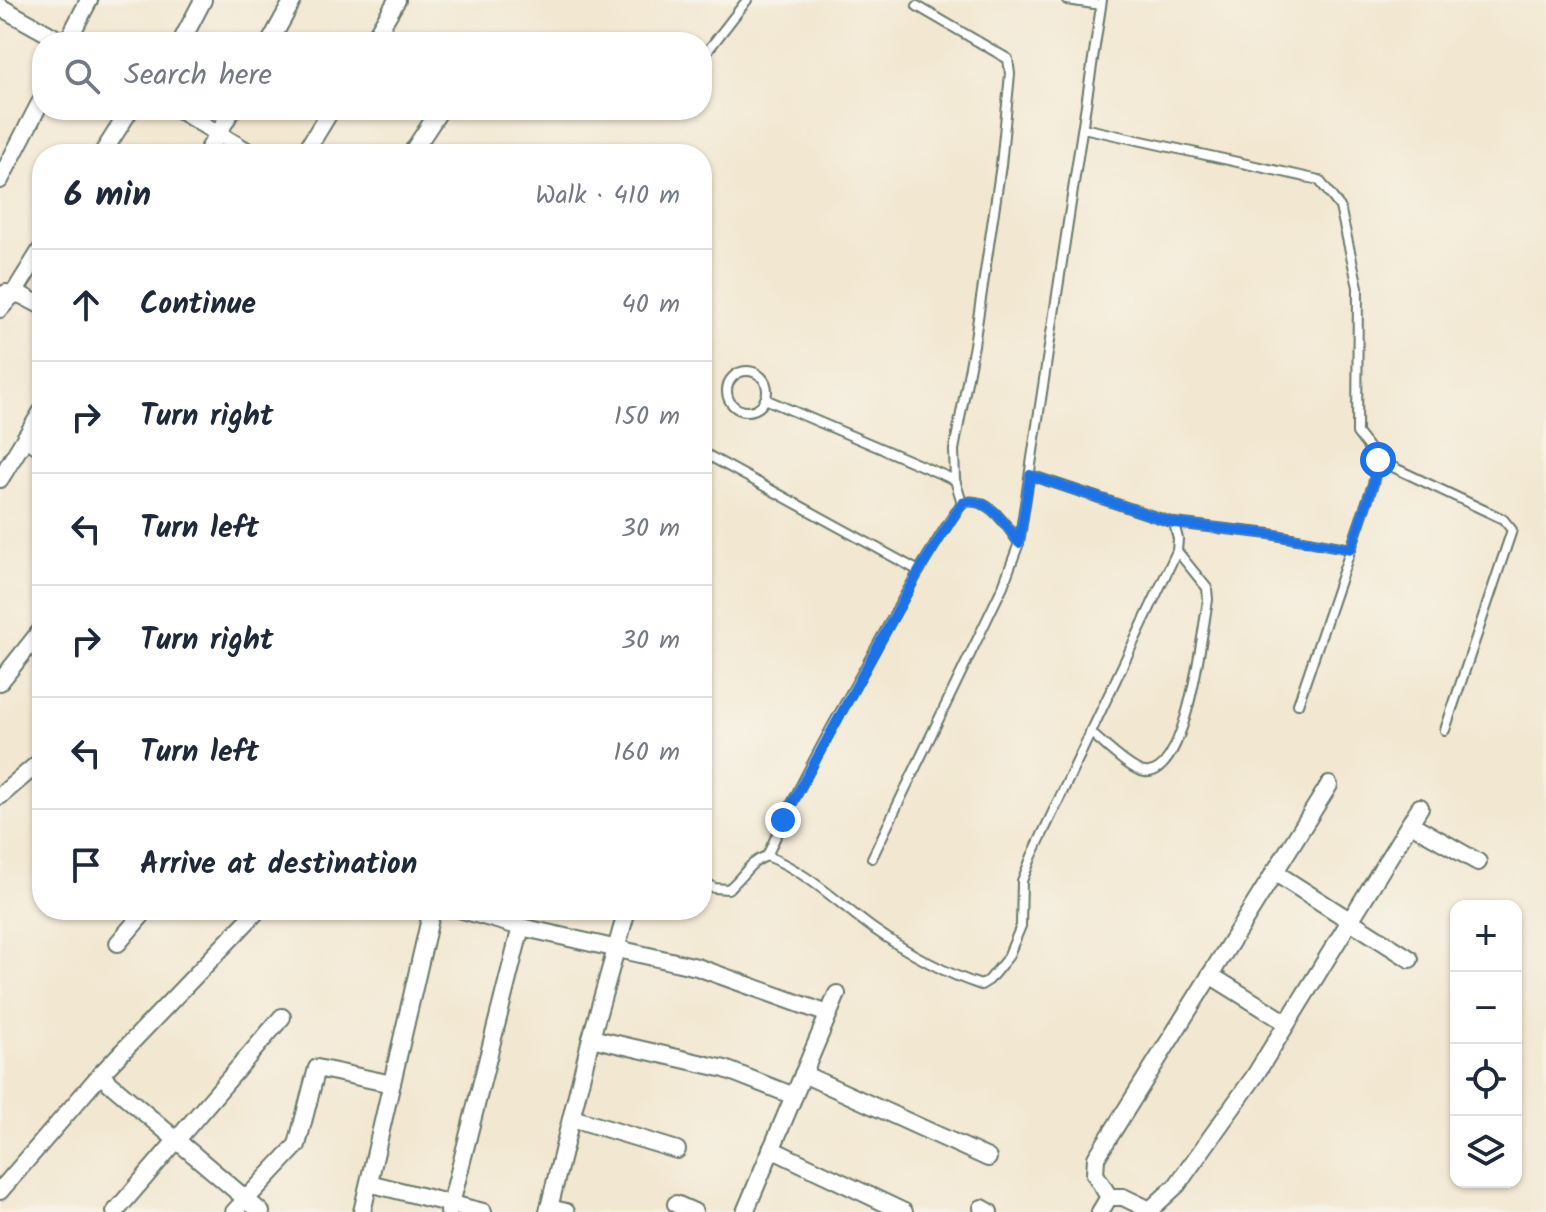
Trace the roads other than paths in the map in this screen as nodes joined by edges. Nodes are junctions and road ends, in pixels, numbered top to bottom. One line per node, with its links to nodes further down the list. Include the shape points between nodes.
1 (89, 0): 11 (street)
2 (203, 0): 12 (street)
3 (293, 0): 13 (street)
4 (397, 0): 14 (street)
5 (747, 0): 15 (lane)
6 (1067, 0): 7 (lane)
7 (1102, 3): 22 (lane)
8 (917, 6): 42 (lane, via 1008,59 1010,74 979,315 954,450)
9 (0, 7): 10 (street)
10 (46, 32)
11 (71, 32)
12 (186, 32)
13 (275, 32)
14 (378, 32)
15 (712, 45)
16 (32, 118): 29 (street)
17 (124, 120): 24 (street)
18 (196, 120): 23 (street)
19 (226, 120): 23 (street)
20 (325, 120): 27 (street)
21 (433, 120): 28 (street)
22 (1083, 128): 39 (lane, via 1325,184 1340,207 1358,287 1357,433); 40 (lane)
23 (219, 133): 25 (street); 26 (street)
24 (108, 144)
25 (212, 144)
26 (236, 144)
27 (310, 144)
28 (418, 144)
29 (0, 180)
30 (32, 261): 31 (street)
31 (7, 293): 32 (street); 33 (street)
32 (32, 302)
33 (0, 309)
34 (765, 399): 34 (lane, via 756,409 737,409 728,399 729,380 739,372 759,375 766,386); 42 (lane)
35 (32, 427): 36 (street)
36 (25, 438): 37 (street); 41 (street)
37 (32, 442)
38 (712, 457): 48 (lane)
39 (1378, 460): 46 (lane); 52 (lane, via 1503,519 1512,530)
40 (1030, 475): 44 (lane); 45 (lane)
41 (0, 479)
42 (955, 480): 43 (lane)
43 (962, 503): 45 (lane, via 969,500 996,512); 48 (lane)
44 (1174, 523): 46 (lane); 47 (lane)
45 (1019, 543): 60 (lane)
46 (1351, 549): 51 (lane)
47 (1177, 551): 53 (lane); 53 (lane, via 1207,588 1208,600 1183,732 1166,764 1153,773 1140,772)
48 (919, 571): 59 (lane)
49 (32, 642): 50 (street)
50 (0, 682)
51 (1298, 704)
52 (1445, 730)
53 (1090, 732): 59 (lane, via 1022,881 1021,926 1008,957 981,985 915,956 819,886)
54 (32, 769): 56 (street)
55 (1329, 785): 62 (street)
56 (0, 796)
57 (1420, 807): 58 (street)
58 (1411, 824): 61 (street); 69 (street)
59 (767, 856): 63 (lane, via 728,889)
60 (872, 858)
61 (1478, 862)
62 (1274, 872): 69 (street); 74 (street)
63 (712, 886)
64 (138, 920): 71 (street)
65 (248, 920): 81 (street)
66 (430, 920): 82 (street)
67 (497, 920): 70 (street)
68 (624, 920): 72 (street)
69 (1349, 920): 73 (street); 78 (street)
70 (521, 927): 72 (street); 94 (street)
71 (118, 943)
72 (617, 949): 76 (street, via 697,967); 79 (street)
73 (1410, 959)
74 (1210, 975): 78 (street); 91 (street, via 1096,1158 1095,1174)
75 (837, 994): 76 (street)
76 (828, 1014): 80 (street)
77 (282, 1017): 85 (street)
78 (1287, 1023): 91 (street, via 1167,1196 1150,1210 1123,1197)
79 (591, 1038): 83 (street, via 725,1069); 84 (street)
80 (803, 1074): 83 (street); 88 (street)
81 (100, 1075): 85 (street); 90 (street)
82 (392, 1084): 89 (street); 92 (street, via 317,1068 297,1145)
83 (794, 1096): 86 (street)
84 (572, 1118): 87 (street); 95 (street)
85 (176, 1140): 92 (street); 96 (street)
86 (771, 1149): 102 (street); 103 (street)
87 (677, 1150)
88 (988, 1158)
89 (369, 1183): 94 (street); 99 (street)
90 (0, 1191)
91 (1109, 1197): 104 (street)
92 (245, 1199): 97 (street); 98 (street)
93 (676, 1204): 101 (street)
94 (450, 1208): 100 (street)
95 (555, 1211)
96 (115, 1212)
97 (234, 1212)
98 (261, 1212)
99 (362, 1212)
100 (483, 1212)
101 (694, 1212)
102 (745, 1212)
103 (904, 1212)
104 (1100, 1212)

